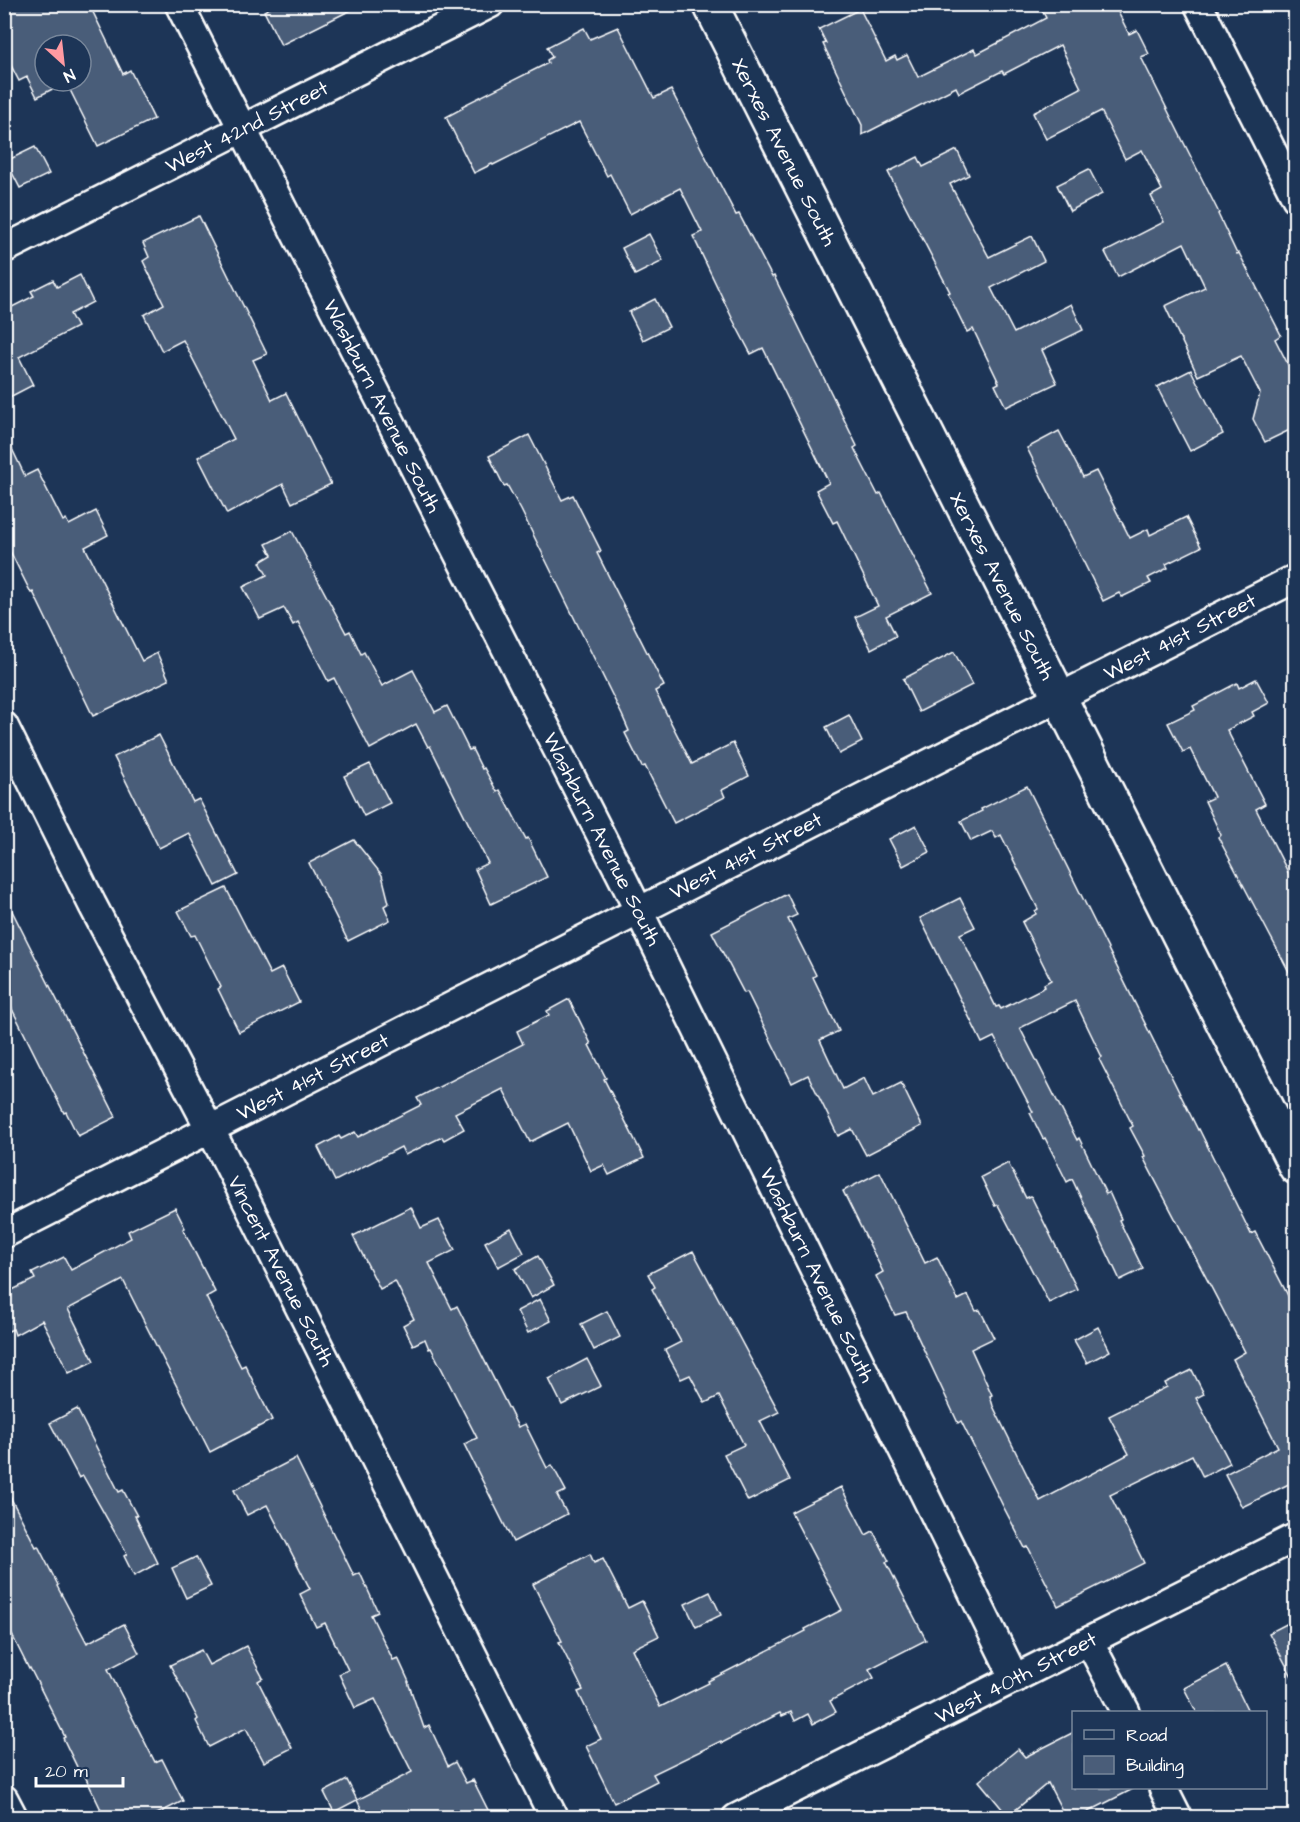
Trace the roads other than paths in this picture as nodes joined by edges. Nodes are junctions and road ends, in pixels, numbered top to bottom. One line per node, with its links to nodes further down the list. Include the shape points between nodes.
1 (179, 4): 5 (street, Washburn Avenue South)
2 (489, 4): 5 (street, West 42nd Street)
3 (710, 4): 9 (street, Xerxes Avenue South)
4 (1198, 4): 6 (street)
5 (243, 129): 7 (street, West 42nd Street); 11 (street, Washburn Avenue South)
6 (1296, 198)
7 (4, 249)
8 (1296, 578): 9 (street, West 41st Street)
9 (1059, 698): 11 (street, West 41st Street); 13 (street, Xerxes Avenue South)
10 (4, 726): 12 (street, Vincent Avenue South)
11 (639, 911): 12 (street, West 41st Street); 17 (street, Washburn Avenue South)
12 (209, 1130): 14 (street, West 41st Street); 22 (street, Vincent Avenue South)
13 (1296, 1167)
14 (4, 1234)
15 (1296, 1537): 16 (street, West 40th Street)
16 (1089, 1641): 17 (street, West 40th Street); 18 (street)
17 (1015, 1679): 23 (street, West 40th Street)
18 (1124, 1711)
19 (1164, 1789): 24 (street)
20 (4, 1799): 21 (street)
21 (14, 1818)
22 (554, 1818)
23 (736, 1818)
24 (1178, 1818)

